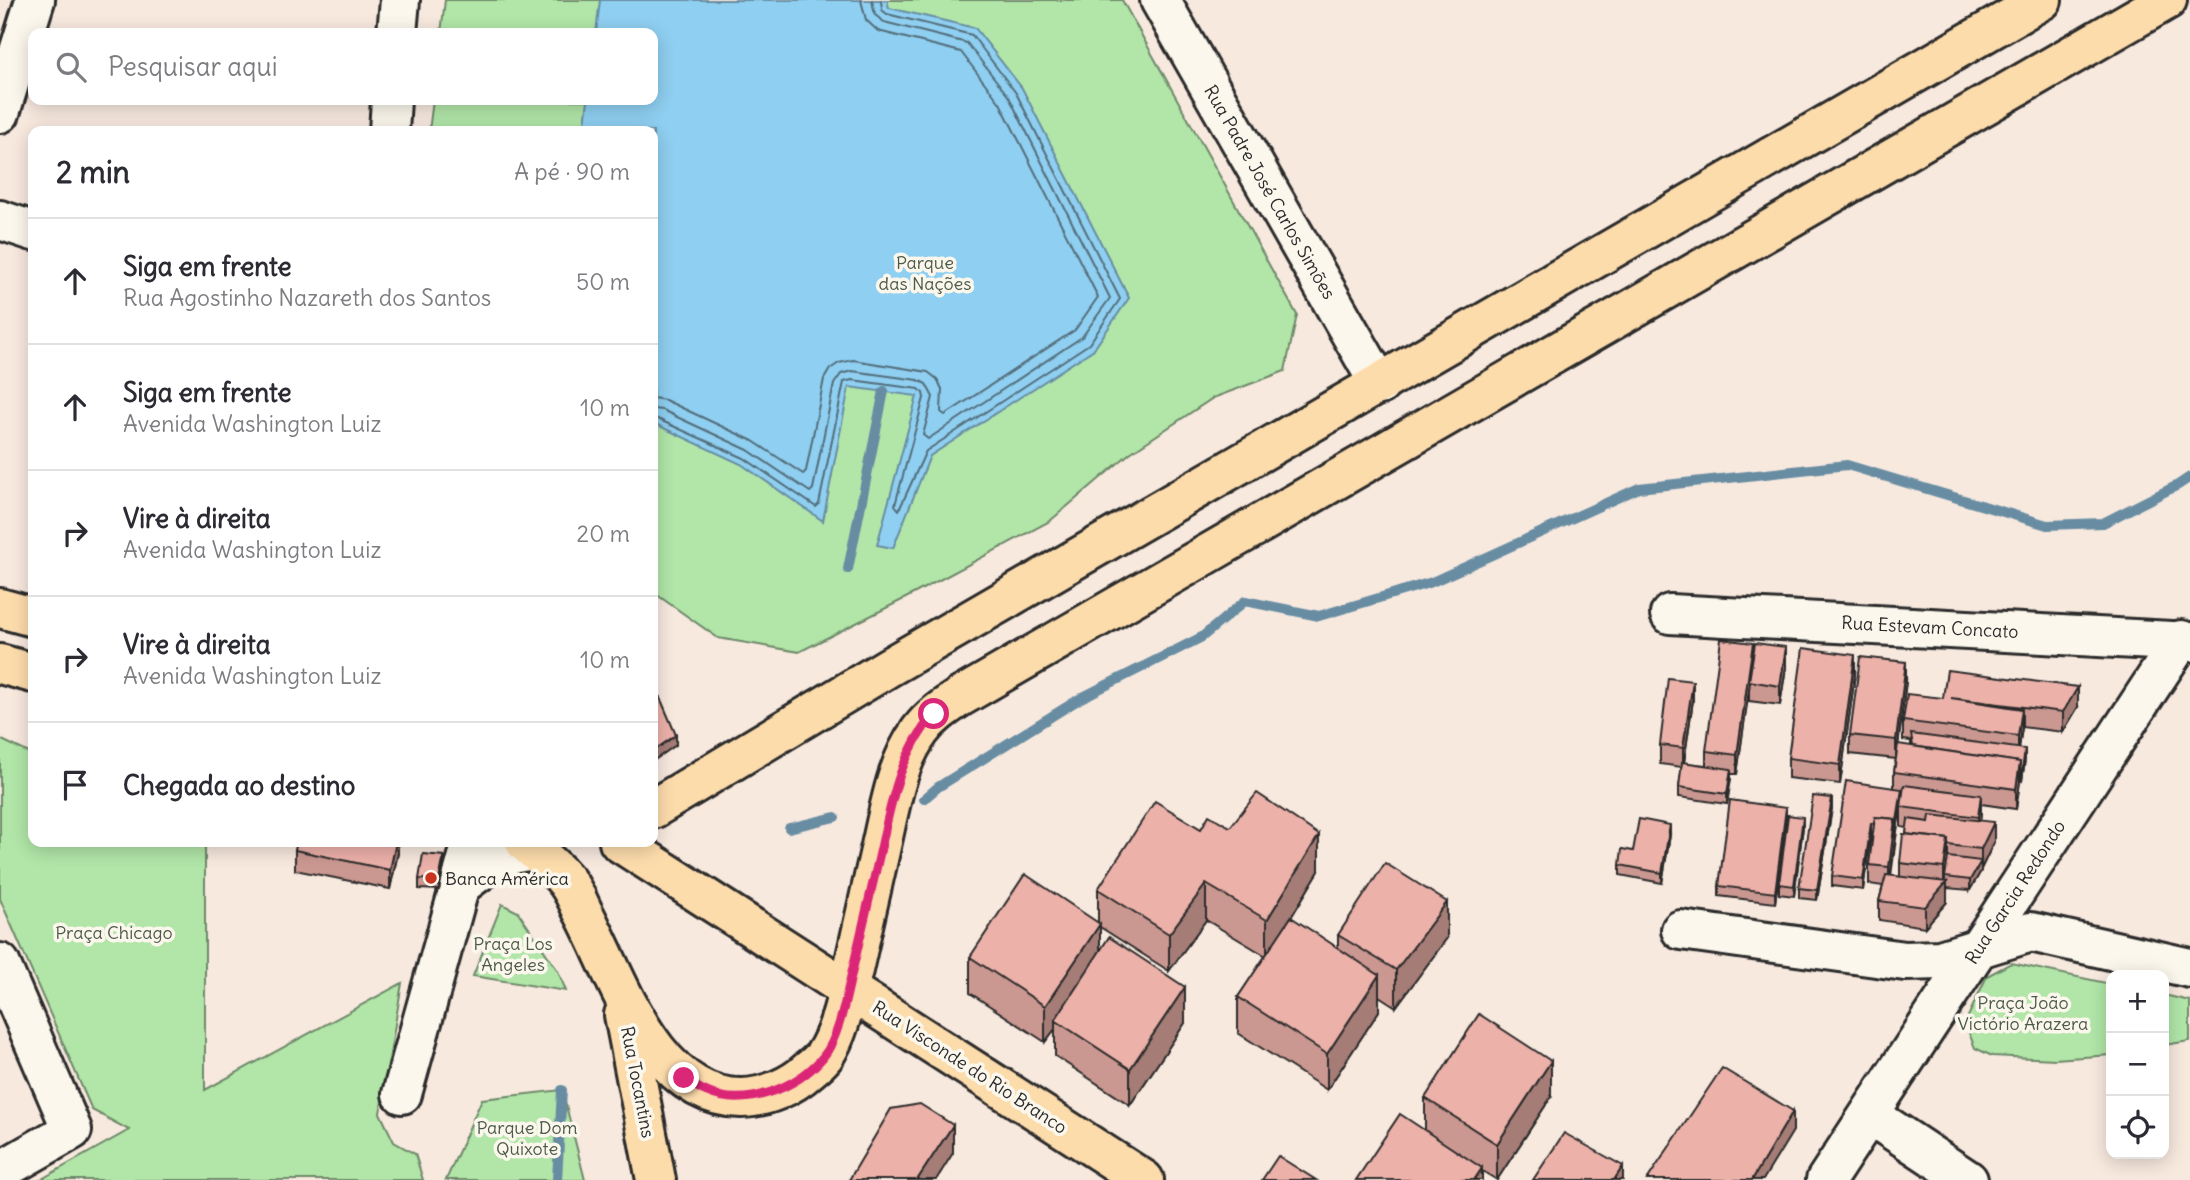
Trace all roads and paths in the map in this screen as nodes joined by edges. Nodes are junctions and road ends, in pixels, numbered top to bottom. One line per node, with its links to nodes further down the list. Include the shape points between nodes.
1 (35, 0): 8 (street)
2 (400, 0): 6 (street)
3 (1160, 0): 12 (street, Rua Padre José Carlos Simões)
4 (2167, 0): 29 (main road, via 934,714 898,776)
5 (2034, 2): 12 (main road)
6 (397, 28)
7 (391, 105): 9 (street)
8 (0, 113)
9 (389, 126)
10 (0, 220): 11 (street)
11 (28, 229)
12 (1380, 385): 19 (main road, via 889,667)
13 (0, 608): 15 (main road)
14 (1670, 614): 16 (street, Rua Estevam Concato)
15 (28, 616)
16 (2185, 641): 25 (street, Rua Garcia Redondo)
17 (0, 664): 18 (main road)
18 (28, 672)
19 (658, 806)
20 (471, 847): 23 (street)
21 (530, 847): 23 (street, via 498,859); 28 (main road, via 567,882)
22 (627, 847): 29 (main road, Rua Visconde do Rio Branco)
23 (460, 886): 30 (street)
24 (1681, 930): 25 (street, via 1905,961 1940,960)
25 (1979, 946): 27 (street, via 2031,932); 31 (street, Rua Garcia Redondo)
26 (0, 963): 32 (street, via 72,1130)
27 (2190, 968)
28 (619, 985): 29 (main road, via 666,1062 708,1093 733,1098 753,1098 779,1089 824,1056); 33 (main road, Rua Tocantins)
29 (848, 989): 34 (main road, Rua Visconde do Rio Branco)
30 (402, 1094)
31 (1870, 1115): 35 (street, Rua Garcia Redondo); 36 (street)
32 (0, 1171)
33 (656, 1180)
34 (1144, 1180)
35 (1826, 1180)
36 (1968, 1180)

